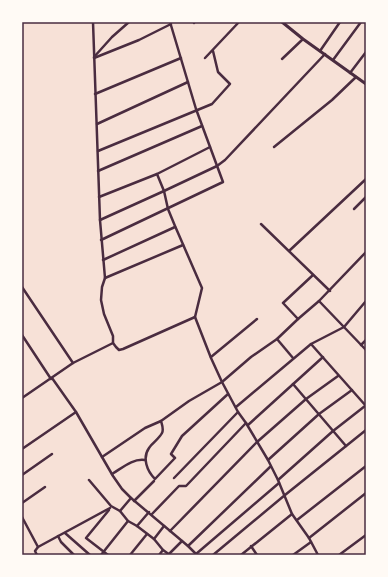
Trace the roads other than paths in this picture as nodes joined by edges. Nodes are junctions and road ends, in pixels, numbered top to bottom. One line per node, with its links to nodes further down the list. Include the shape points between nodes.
1 (93, 22): 13 (street)
2 (128, 22): 13 (street)
3 (239, 22): 9 (street)
4 (282, 22): 8 (street)
5 (340, 22): 10 (street)
6 (361, 22): 17 (street)
7 (171, 23): 13 (street, via 139,40); 14 (street)
8 (303, 39): 10 (street); 16 (street)
9 (213, 51): 15 (street); 23 (street, via 218,72 230,84 212,104)
10 (320, 51): 12 (street)
11 (366, 52): 18 (street)
12 (325, 54): 17 (street); 29 (street)
13 (94, 58): 22 (street)
14 (181, 58): 20 (street); 22 (street)
15 (205, 58)
16 (282, 59)
17 (333, 60): 18 (street)
18 (350, 73): 19 (street)
19 (356, 77): 21 (street); 26 (street, via 332,100)
20 (188, 82): 23 (street); 24 (street)
21 (366, 84)
22 (95, 94): 24 (street)
23 (196, 109): 25 (street); 28 (street)
24 (97, 124): 28 (street)
25 (202, 126): 27 (street); 30 (street)
26 (274, 146)
27 (210, 147): 29 (street); 31 (street)
28 (98, 151): 30 (street)
29 (217, 166): 33 (street); 36 (street, via 223,182)
30 (98, 171): 34 (street)
31 (157, 174): 33 (street); 34 (street)
32 (366, 178): 43 (street)
33 (164, 191): 36 (street); 38 (street)
34 (99, 197): 38 (street)
35 (366, 197): 37 (street)
36 (168, 208): 40 (street); 41 (street)
37 (354, 209)
38 (100, 220): 41 (street)
39 (261, 224): 43 (street)
40 (175, 226): 42 (street); 45 (street)
41 (101, 240): 45 (street)
42 (183, 246): 47 (street); 52 (street, via 202,288)
43 (289, 251): 46 (street)
44 (366, 252): 49 (street)
45 (103, 260): 47 (street)
46 (312, 275): 49 (street); 53 (street, via 283,303)
47 (105, 278): 59 (street, via 102,287 102,310 113,336)
48 (22, 287): 66 (street)
49 (330, 291): 50 (street)
50 (319, 301): 53 (street); 55 (street)
51 (366, 301): 55 (street)
52 (195, 317): 59 (street, via 120,350); 63 (street)
53 (298, 319): 57 (street)
54 (257, 320): 63 (street)
55 (344, 327): 60 (street); 61 (street)
56 (22, 335): 68 (street)
57 (277, 339): 64 (street); 69 (street)
58 (366, 340): 61 (street)
59 (113, 343): 66 (street)
60 (311, 344): 64 (street); 65 (street)
61 (361, 345): 62 (street)
62 (366, 350)
63 (211, 358): 69 (street)
64 (293, 358): 76 (street)
65 (323, 358): 67 (street); 70 (street)
66 (73, 364): 68 (street)
67 (338, 376): 71 (street); 74 (street)
68 (51, 379): 73 (street); 77 (street)
69 (222, 382): 72 (street); 80 (street)
70 (293, 384): 74 (street); 81 (street)
71 (352, 390): 75 (street); 79 (street)
72 (228, 394): 76 (street); 89 (street, via 182,436 171,454 175,458 155,479 149,472)
73 (22, 398)
74 (306, 399): 79 (street); 84 (street)
75 (366, 406): 83 (street)
76 (236, 407): 78 (street)
77 (76, 412): 86 (street); 88 (street)
78 (238, 412): 81 (street); 95 (street)
79 (319, 414): 83 (street); 90 (street)
80 (161, 421): 88 (street, via 145,428); 89 (street, via 162,433 148,449)
81 (247, 424): 84 (street); 108 (street, via 186,487 179,486)
82 (366, 430): 85 (street)
83 (333, 431): 85 (street); 98 (street)
84 (257, 442): 90 (street); 115 (street)
85 (346, 446): 101 (street)
86 (22, 449)
87 (52, 454): 94 (street)
88 (102, 457): 93 (street)
89 (145, 460): 93 (street, via 134,460)
90 (268, 460): 92 (street)
91 (366, 466): 112 (street)
92 (270, 467): 98 (street); 124 (street)
93 (112, 474): 102 (street)
94 (22, 475)
95 (174, 478)
96 (89, 480): 105 (street)
97 (154, 481): 103 (street)
98 (279, 482): 101 (street); 137 (street)
99 (45, 487): 104 (street)
100 (366, 493): 120 (street)
101 (285, 495): 109 (street); 138 (street)
102 (131, 498): 103 (street); 106 (street)
103 (134, 501): 107 (street)
104 (22, 503)
105 (110, 507): 106 (street); 116 (street); 128 (street, via 86,538)
106 (120, 511): 111 (street)
107 (149, 512): 108 (street); 113 (street)
108 (152, 514): 114 (street)
109 (292, 514): 112 (street); 125 (street)
110 (22, 517): 126 (street)
111 (128, 520): 113 (street); 128 (street)
112 (297, 520): 120 (street)
113 (137, 526): 117 (street)
114 (164, 526): 115 (street); 121 (street)
115 (170, 531): 122 (street)
116 (65, 533): 118 (street); 132 (street)
117 (147, 534): 121 (street); 135 (street)
118 (58, 536): 126 (street); 131 (street, via 60,542)
119 (366, 536): 143 (street)
120 (309, 538): 123 (street)
121 (154, 539): 127 (street)
122 (182, 541): 124 (street); 129 (street)
123 (311, 542): 141 (street); 142 (street)
124 (188, 546): 137 (street)
125 (251, 546): 139 (street); 140 (street)
126 (38, 547): 130 (street, via 35,551)
127 (163, 550): 129 (street); 136 (street)
128 (104, 552): 133 (street); 134 (street)
129 (170, 554)
130 (37, 555)
131 (74, 555)
132 (90, 555)
133 (101, 555)
134 (108, 555)
135 (130, 555)
136 (159, 555)
137 (197, 555)
138 (213, 555)
139 (241, 555)
140 (258, 555)
141 (293, 555)
142 (318, 555)
143 (339, 555)

